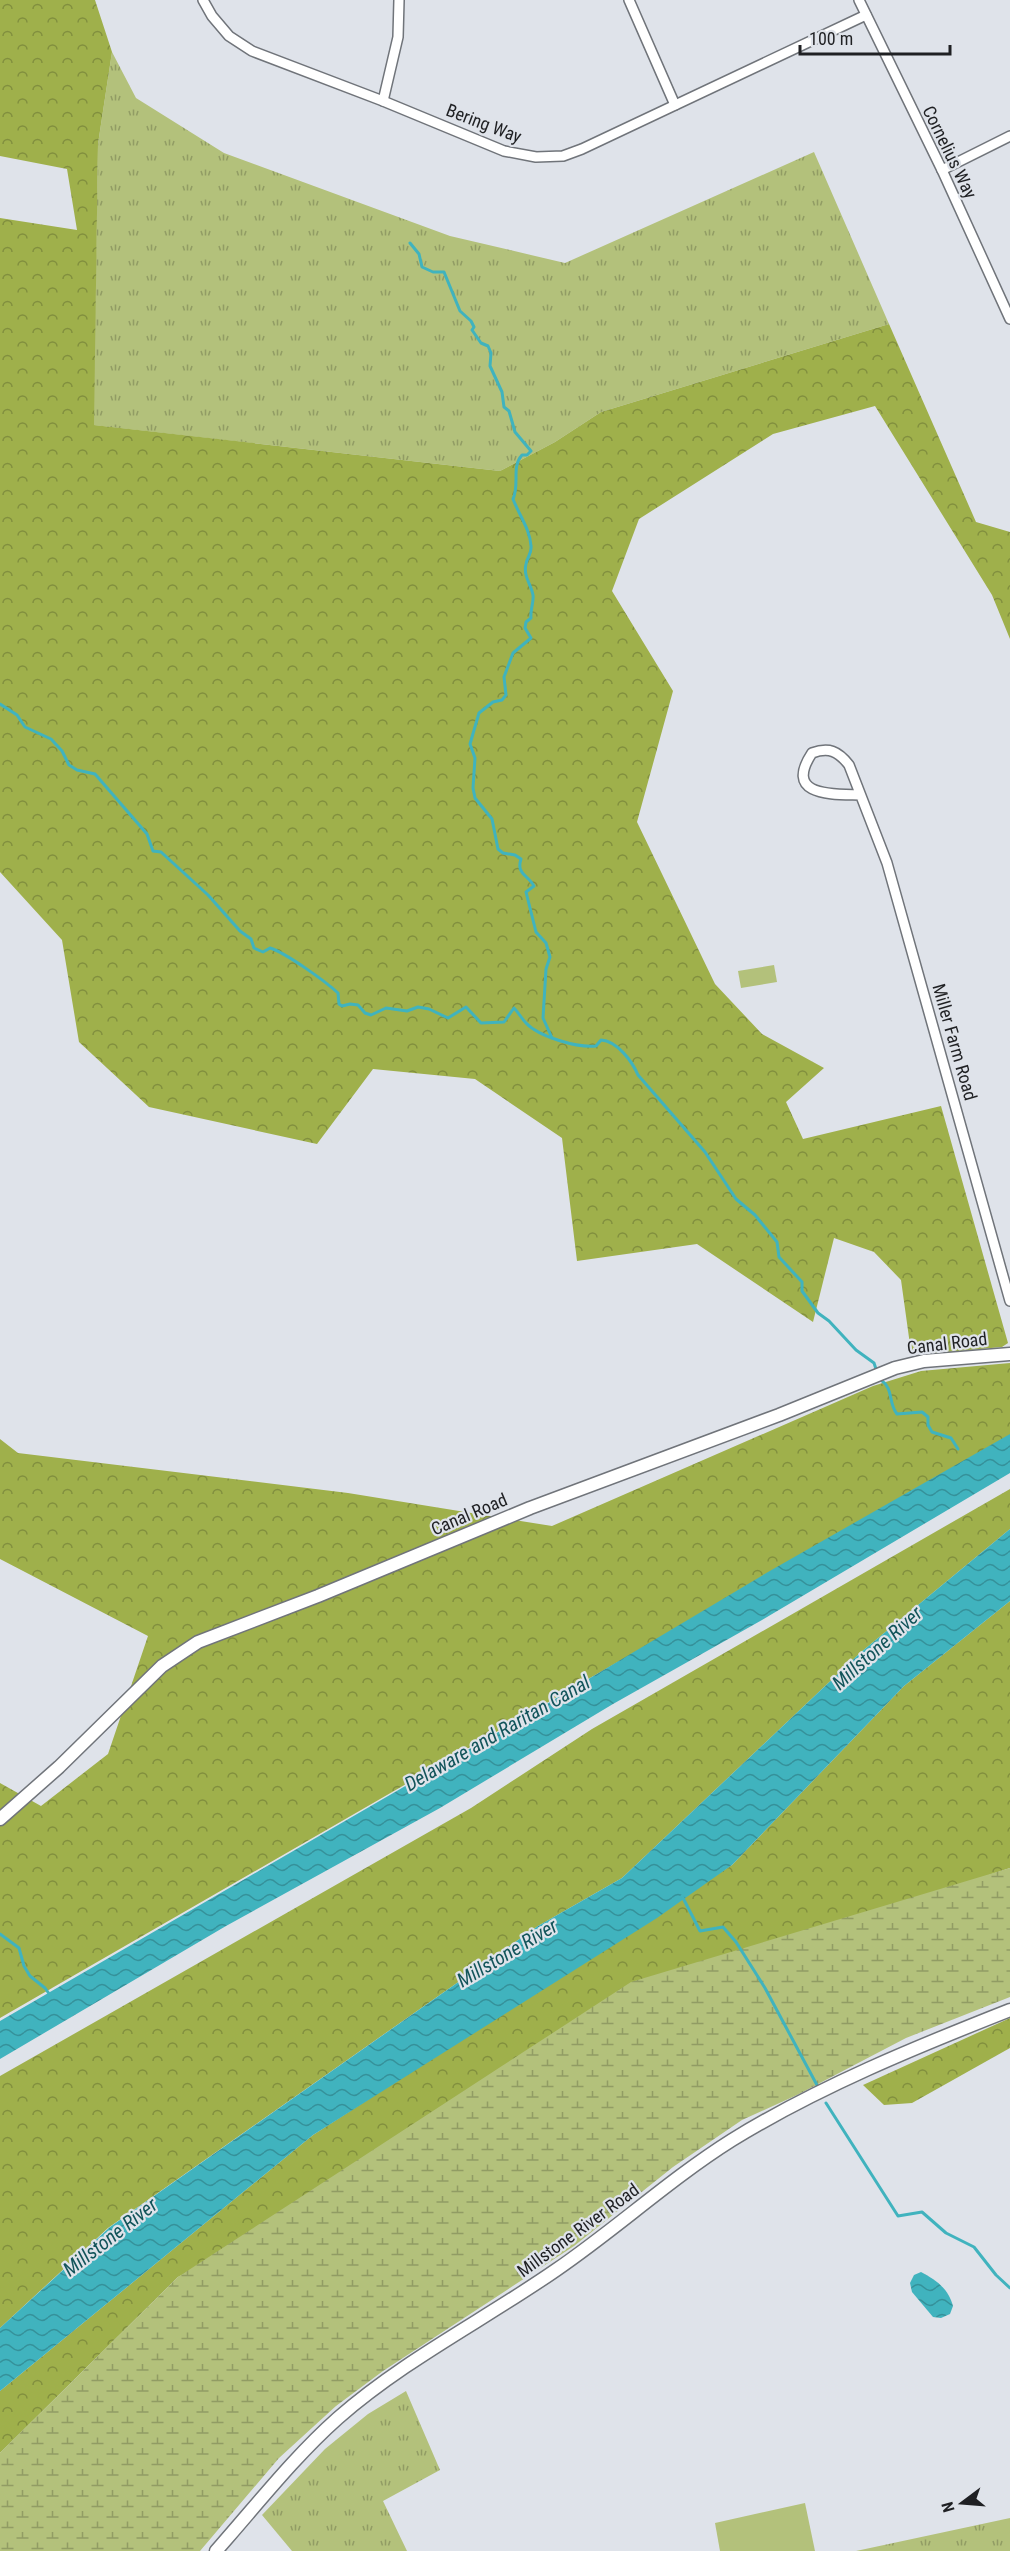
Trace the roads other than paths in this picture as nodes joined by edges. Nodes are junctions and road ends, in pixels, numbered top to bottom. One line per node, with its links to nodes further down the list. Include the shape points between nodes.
1 (203, 0): 6 (street, Bering Way, via 229,36 252,51)
2 (399, 0): 6 (street, via 398,37)
3 (629, 0): 7 (street)
4 (859, 0): 5 (street, Cornelius Way)
5 (866, 15): 7 (street, Bering Way); 9 (street, Cornelius Way)
6 (383, 100): 7 (street, Bering Way, via 504,151 536,157 563,156 582,149)
7 (675, 105)
8 (1010, 136): 9 (street)
9 (942, 170): 10 (street, Cornelius Way)
10 (1010, 319)
11 (860, 795): 11 (street, Miller Farm Road, via 811,790 804,769 812,753 827,749 842,756); 12 (street, Miller Farm Road, via 890,873)
12 (1010, 1301)
13 (1010, 1354): 14 (street, Canal Road, via 924,1361 895,1368 549,1500 198,1642 162,1666)
14 (0, 1819)
15 (1010, 2010): 16 (street, Millstone River Road, via 781,2112 721,2148 570,2260 362,2399 292,2464)
16 (216, 2551)

